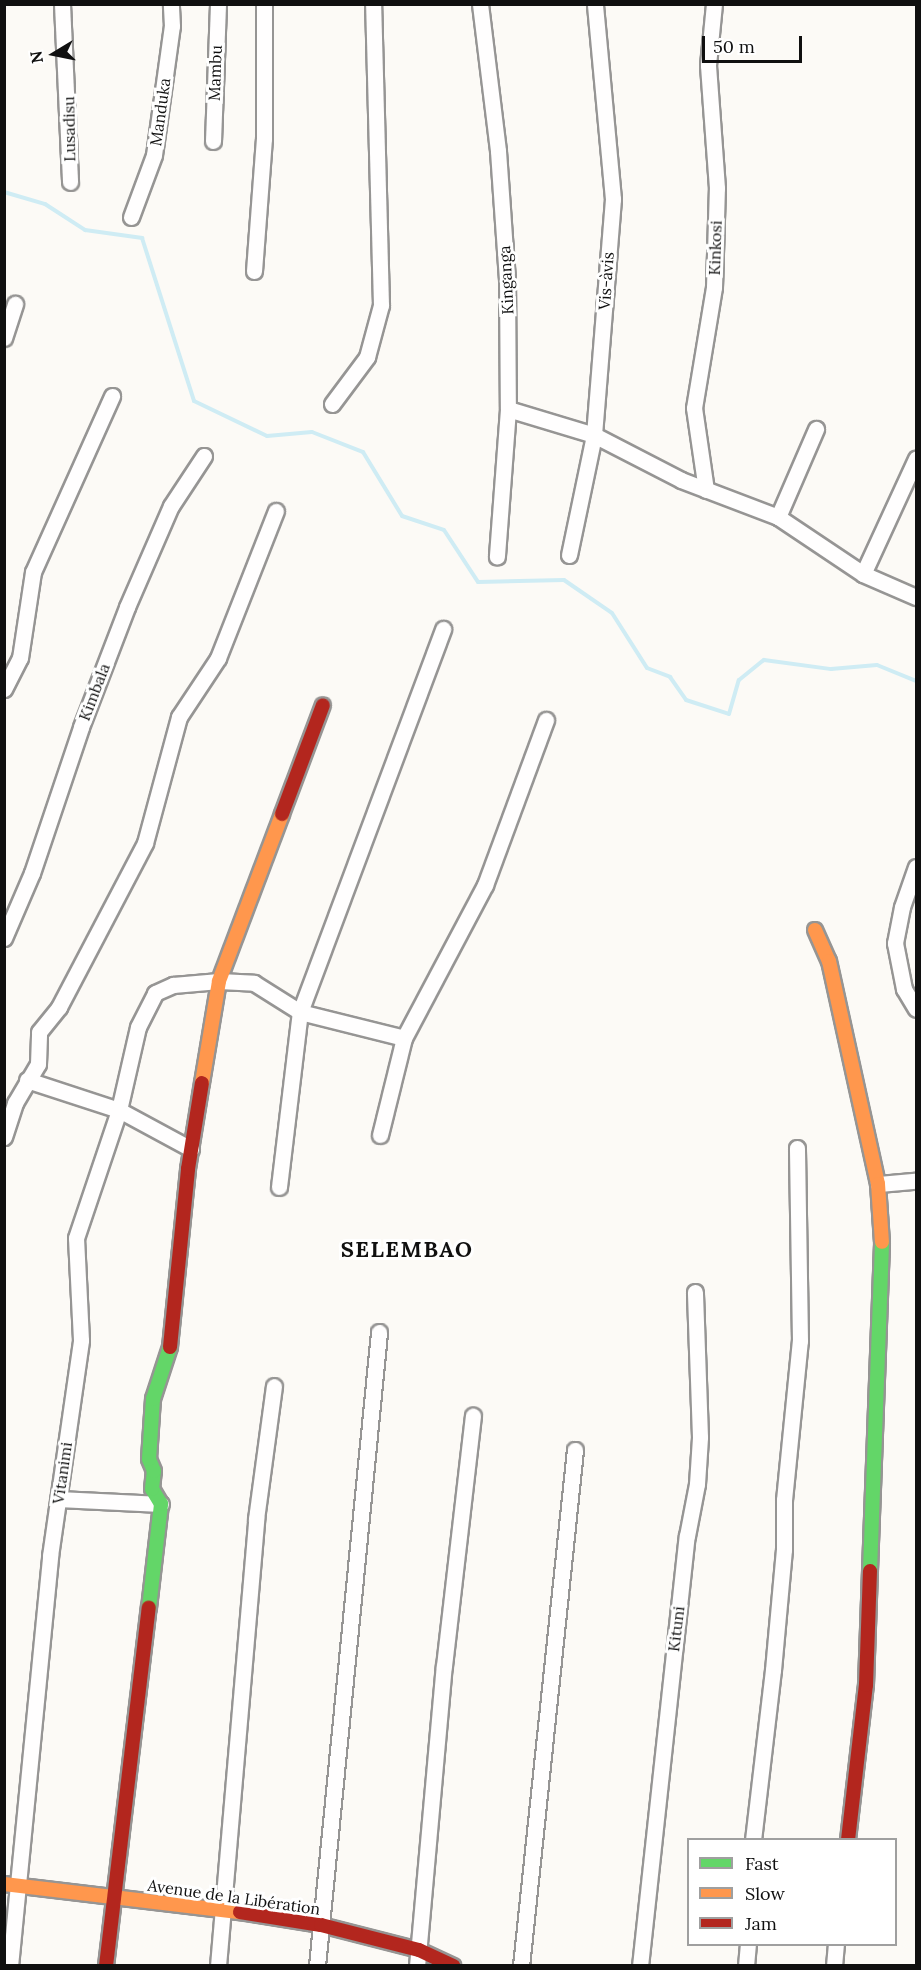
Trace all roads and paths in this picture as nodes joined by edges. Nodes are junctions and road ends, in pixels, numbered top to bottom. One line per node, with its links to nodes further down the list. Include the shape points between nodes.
1 (62, 4): 10 (street, Lusadisu)
2 (171, 4): 11 (street, Manduka, via 172,26 154,155)
3 (218, 4): 9 (street, Mambu)
4 (264, 4): 12 (street, via 264,139)
5 (373, 4): 16 (street, via 381,305 367,357)
6 (480, 4): 17 (street, Kinganga, via 498,152 507,280)
7 (595, 4): 19 (street, Vis-àvis, via 613,199)
8 (714, 4): 22 (street, Kinkosi, via 708,65 717,188 714,287 694,408)
9 (213, 141)
10 (70, 182)
11 (131, 217)
12 (254, 271)
13 (15, 304): 14 (street)
14 (4, 338)
15 (112, 396): 30 (street, via 33,572 20,658)
16 (332, 404)
17 (508, 409): 19 (street); 26 (street, Kinganga)
18 (816, 429): 24 (street)
19 (594, 435): 22 (street); 25 (street, Vis-àvis)
20 (204, 456): 35 (street, Kimbala, via 171,506 127,607 32,873)
21 (916, 459): 27 (street)
22 (705, 490): 24 (street)
23 (276, 511): 40 (street, via 218,658 179,717 145,843 59,1007 39,1032 38,1064)
24 (778, 517): 27 (street)
25 (568, 555)
26 (497, 557)
27 (863, 574): 28 (street)
28 (916, 597)
29 (443, 629): 38 (street)
30 (4, 689)
31 (323, 705): 36 (main road)
32 (546, 720): 39 (street, via 485,885)
33 (916, 867): 37 (street, via 895,944 904,989)
34 (814, 930): 47 (main road, via 829,962)
35 (4, 938)
36 (219, 981): 38 (street, via 254,983); 41 (street, Vitanimi, via 173,985 155,993 138,1027); 45 (main road)
37 (916, 1009)
38 (300, 1012): 39 (street); 48 (street)
39 (404, 1038): 42 (street)
40 (27, 1080): 41 (street); 43 (street)
41 (119, 1110): 45 (street); 54 (street, Vitanimi, via 76,1238 81,1340)
42 (380, 1135)
43 (4, 1137)
44 (797, 1148): 56 (street, via 800,1341 783,1500 784,1550 777,1626)
45 (191, 1149): 55 (main road, via 172,1340 153,1398 149,1459 154,1471 152,1489)
46 (916, 1181): 47 (street)
47 (878, 1184): 57 (main road, via 883,1254 866,1684)
48 (279, 1187)
49 (695, 1292): 72 (street, Kituni, via 700,1437 697,1484 687,1536)
50 (379, 1332): 61 (street)
51 (274, 1386): 60 (street, via 256,1519)
52 (473, 1416): 64 (street, via 444,1666)
53 (575, 1450): 71 (street)
54 (58, 1499): 55 (street); 58 (street, Vitanimi)
55 (161, 1504): 59 (main road)
56 (753, 1838)
57 (848, 1838)
58 (12, 1885): 59 (main road, Avenue de la Libération); 65 (street, Vitanimi)
59 (112, 1898): 60 (main road, Avenue de la Libération); 66 (main road)
60 (223, 1909): 61 (main road, Avenue de la Libération); 67 (street)
61 (321, 1925): 64 (main road, Avenue de la Libération); 68 (street)
62 (748, 1946): 73 (street)
63 (836, 1946): 74 (street)
64 (419, 1950): 69 (street); 70 (main road, Avenue de la Libération)
65 (10, 1965)
66 (106, 1965)
67 (218, 1965)
68 (317, 1965)
69 (417, 1965)
70 (453, 1965)
71 (522, 1965)
72 (640, 1965)
73 (746, 1965)
74 (834, 1965)

